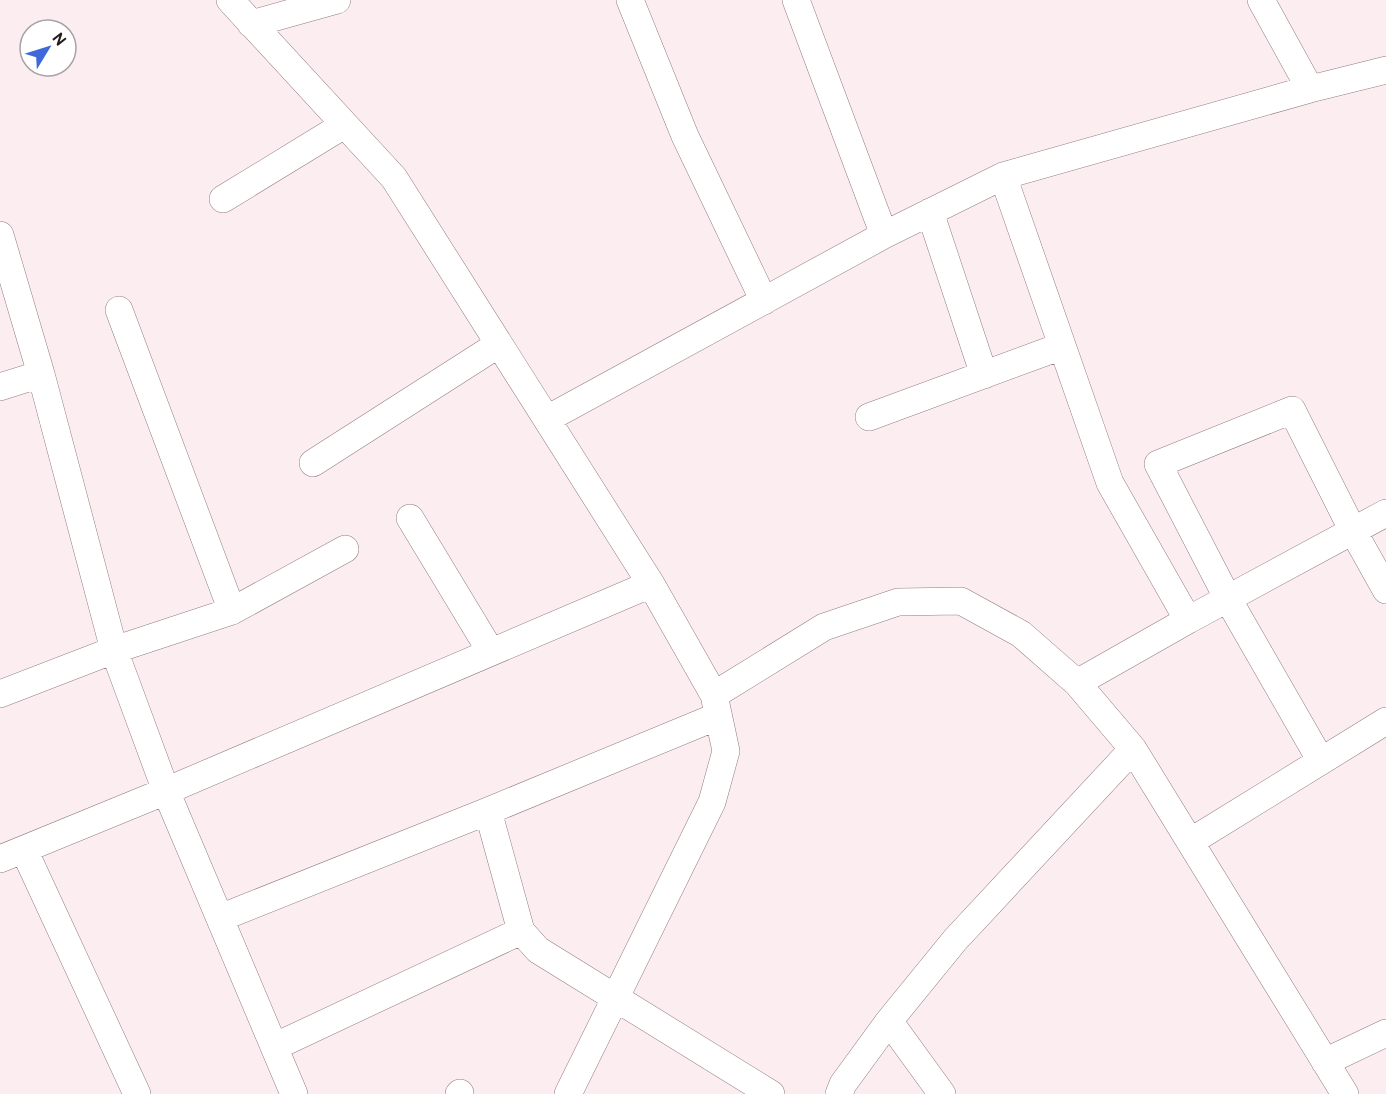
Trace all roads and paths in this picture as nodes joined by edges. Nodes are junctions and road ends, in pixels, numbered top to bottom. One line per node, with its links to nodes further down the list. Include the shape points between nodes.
1 (230, 0): 6 (street)
2 (337, 0): 6 (street)
3 (630, 0): 15 (street, via 685,136)
4 (1261, 0): 8 (street)
5 (803, 2): 13 (street)
6 (251, 24): 9 (street)
7 (1386, 70): 8 (street)
8 (1310, 89): 10 (street)
9 (344, 125): 11 (street); 17 (street, via 394,178)
10 (1003, 176): 12 (street); 18 (street)
11 (223, 199)
12 (930, 212): 13 (street); 20 (street)
13 (884, 235): 15 (street)
14 (1, 238): 19 (street)
15 (764, 301): 23 (street)
16 (119, 310): 32 (street)
17 (499, 344): 23 (street); 24 (street)
18 (1062, 346): 20 (street); 33 (street, via 1110,483)
19 (41, 374): 21 (street); 34 (street)
20 (984, 375): 22 (street)
21 (0, 387)
22 (869, 417)
23 (547, 419): 29 (street)
24 (314, 463)
25 (1386, 513): 27 (street)
26 (410, 518): 35 (street)
27 (1353, 531): 30 (street); 31 (street); 31 (street, via 1292,410 1158,464)
28 (345, 549): 32 (street)
29 (651, 584): 35 (street); 38 (street)
30 (1386, 590)
31 (1228, 599): 33 (street); 41 (street)
32 (232, 612): 34 (street)
33 (1188, 620): 36 (street)
34 (114, 650): 37 (street); 42 (street)
35 (491, 652): 42 (street)
36 (1077, 683): 38 (street, via 1021,634 961,601 898,602 824,627); 40 (street)
37 (0, 694)
38 (716, 706): 43 (street); 48 (street, via 726,751 712,802)
39 (1386, 721): 41 (street)
40 (1133, 749): 44 (street); 49 (street, via 955,940)
41 (1321, 761): 44 (street)
42 (166, 791): 45 (street); 46 (street)
43 (488, 811): 46 (street); 47 (street)
44 (1190, 843): 52 (street)
45 (12, 855): 53 (street)
46 (220, 918): 51 (street)
47 (521, 931): 48 (street, via 538,950); 51 (street)
48 (614, 999): 55 (street); 56 (street)
49 (889, 1021): 57 (street); 58 (street)
50 (1386, 1033): 52 (street)
51 (274, 1047): 54 (street)
52 (1325, 1062): 59 (street)
53 (136, 1094)
54 (294, 1094)
55 (568, 1094)
56 (771, 1094)
57 (839, 1094)
58 (942, 1094)
59 (1345, 1094)

